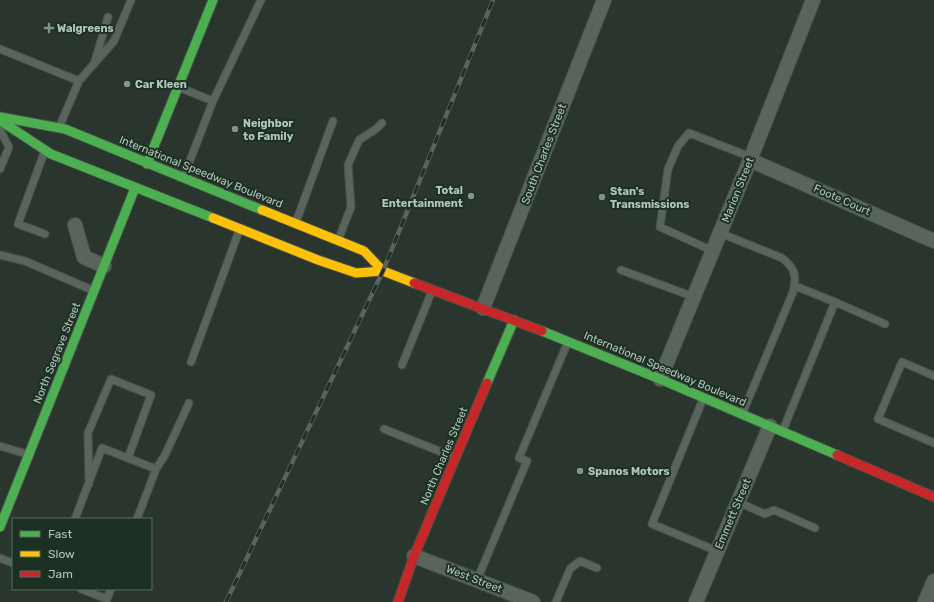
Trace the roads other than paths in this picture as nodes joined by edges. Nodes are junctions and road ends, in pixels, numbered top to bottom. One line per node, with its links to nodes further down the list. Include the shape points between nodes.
1 (131, 0): 8 (lane, via 114,41)
2 (213, 0): 10 (main road)
3 (261, 0): 11 (lane)
4 (604, 0): 45 (street, South Charles Street)
5 (813, 0): 21 (street, Marion Street)
6 (108, 17): 8 (lane)
7 (0, 49): 9 (lane)
8 (94, 64): 9 (lane)
9 (79, 81): 16 (lane)
10 (178, 86): 11 (lane); 23 (main road)
11 (213, 101): 25 (lane)
12 (0, 117): 16 (main road, International Speedway Boulevard)
13 (0, 120): 18 (main road, International Speedway Boulevard)
14 (333, 121): 29 (lane)
15 (382, 123): 33 (lane, via 359,140 348,165 351,207)
16 (59, 128): 23 (main road, International Speedway Boulevard)
17 (0, 130): 24 (lane, via 9,147)
18 (31, 141): 19 (main road); 20 (main road, International Speedway Boulevard)
19 (50, 141)
20 (45, 150): 27 (main road, International Speedway Boulevard); 32 (lane, via 18,224)
21 (751, 158): 31 (street, Marion Street); 34 (street, Foote Court); 35 (lane, via 689,132 678,146 668,169 660,227)
22 (125, 164): 23 (main road)
23 (146, 164): 25 (main road, International Speedway Boulevard)
24 (0, 169)
25 (183, 178): 29 (main road, International Speedway Boulevard)
26 (148, 182): 27 (main road)
27 (136, 188): 30 (main road, International Speedway Boulevard); 37 (main road, North Segrave Street)
28 (75, 225): 37 (street, via 84,257)
29 (294, 228): 33 (main road, International Speedway Boulevard)
30 (240, 229): 39 (main road, International Speedway Boulevard, via 356,273); 49 (lane)
31 (720, 233): 35 (street, Marion Street); 40 (lane, via 791,264)
32 (45, 234)
33 (339, 240): 39 (main road, International Speedway Boulevard, via 364,250)
34 (934, 241)
35 (713, 251): 43 (street, Marion Street)
36 (0, 255): 42 (lane, via 25,262)
37 (104, 266): 42 (main road, North Segrave Street)
38 (621, 270): 43 (lane)
39 (383, 271): 41 (main road, International Speedway Boulevard)
40 (795, 286): 44 (lane); 55 (lane)
41 (432, 289): 45 (main road, International Speedway Boulevard); 50 (lane)
42 (94, 290): 60 (main road, North Segrave Street)
43 (694, 297): 52 (street, Marion Street)
44 (835, 302): 47 (lane); 56 (lane)
45 (483, 308): 46 (main road, International Speedway Boulevard)
46 (514, 320): 48 (main road, International Speedway Boulevard); 62 (main road, North Charles Street)
47 (885, 324)
48 (568, 342): 52 (main road, International Speedway Boulevard); 76 (lane, via 519,458 527,462)
49 (191, 362)
50 (402, 365)
51 (934, 376): 58 (lane, via 902,362 878,419)
52 (660, 379): 53 (main road, International Speedway Boulevard)
53 (704, 398): 55 (main road, International Speedway Boulevard); 71 (lane, via 652,524)
54 (189, 403): 63 (lane, via 165,455)
55 (742, 414): 56 (main road, International Speedway Boulevard)
56 (776, 428): 65 (main road, International Speedway Boulevard); 66 (street, Emmett Street)
57 (384, 429): 62 (lane)
58 (934, 442)
59 (0, 446): 60 (lane)
60 (29, 455): 69 (main road, North Segrave Street)
61 (128, 458): 63 (lane); 64 (lane, via 102,448); 64 (lane, via 151,395 111,379 88,433)
62 (456, 458): 72 (main road, North Charles Street)
63 (156, 468): 68 (lane)
64 (89, 484): 67 (lane)
65 (934, 497)
66 (738, 502): 70 (lane, via 765,514 774,510); 71 (street, Emmett Street)
67 (75, 518)
68 (137, 518)
69 (0, 526)
70 (816, 528)
71 (717, 552): 84 (street, Emmett Street)
72 (414, 556): 76 (street, West Street); 81 (main road, North Charles Street)
73 (0, 558): 74 (lane)
74 (12, 563)
75 (597, 568): 83 (lane, via 580,561 570,569)
76 (477, 580): 82 (street, West Street)
77 (934, 580): 85 (street)
78 (84, 590): 80 (lane)
79 (111, 590): 80 (lane)
80 (110, 600)
81 (398, 602)
82 (533, 602)
83 (556, 602)
84 (696, 602)
85 (925, 602)

